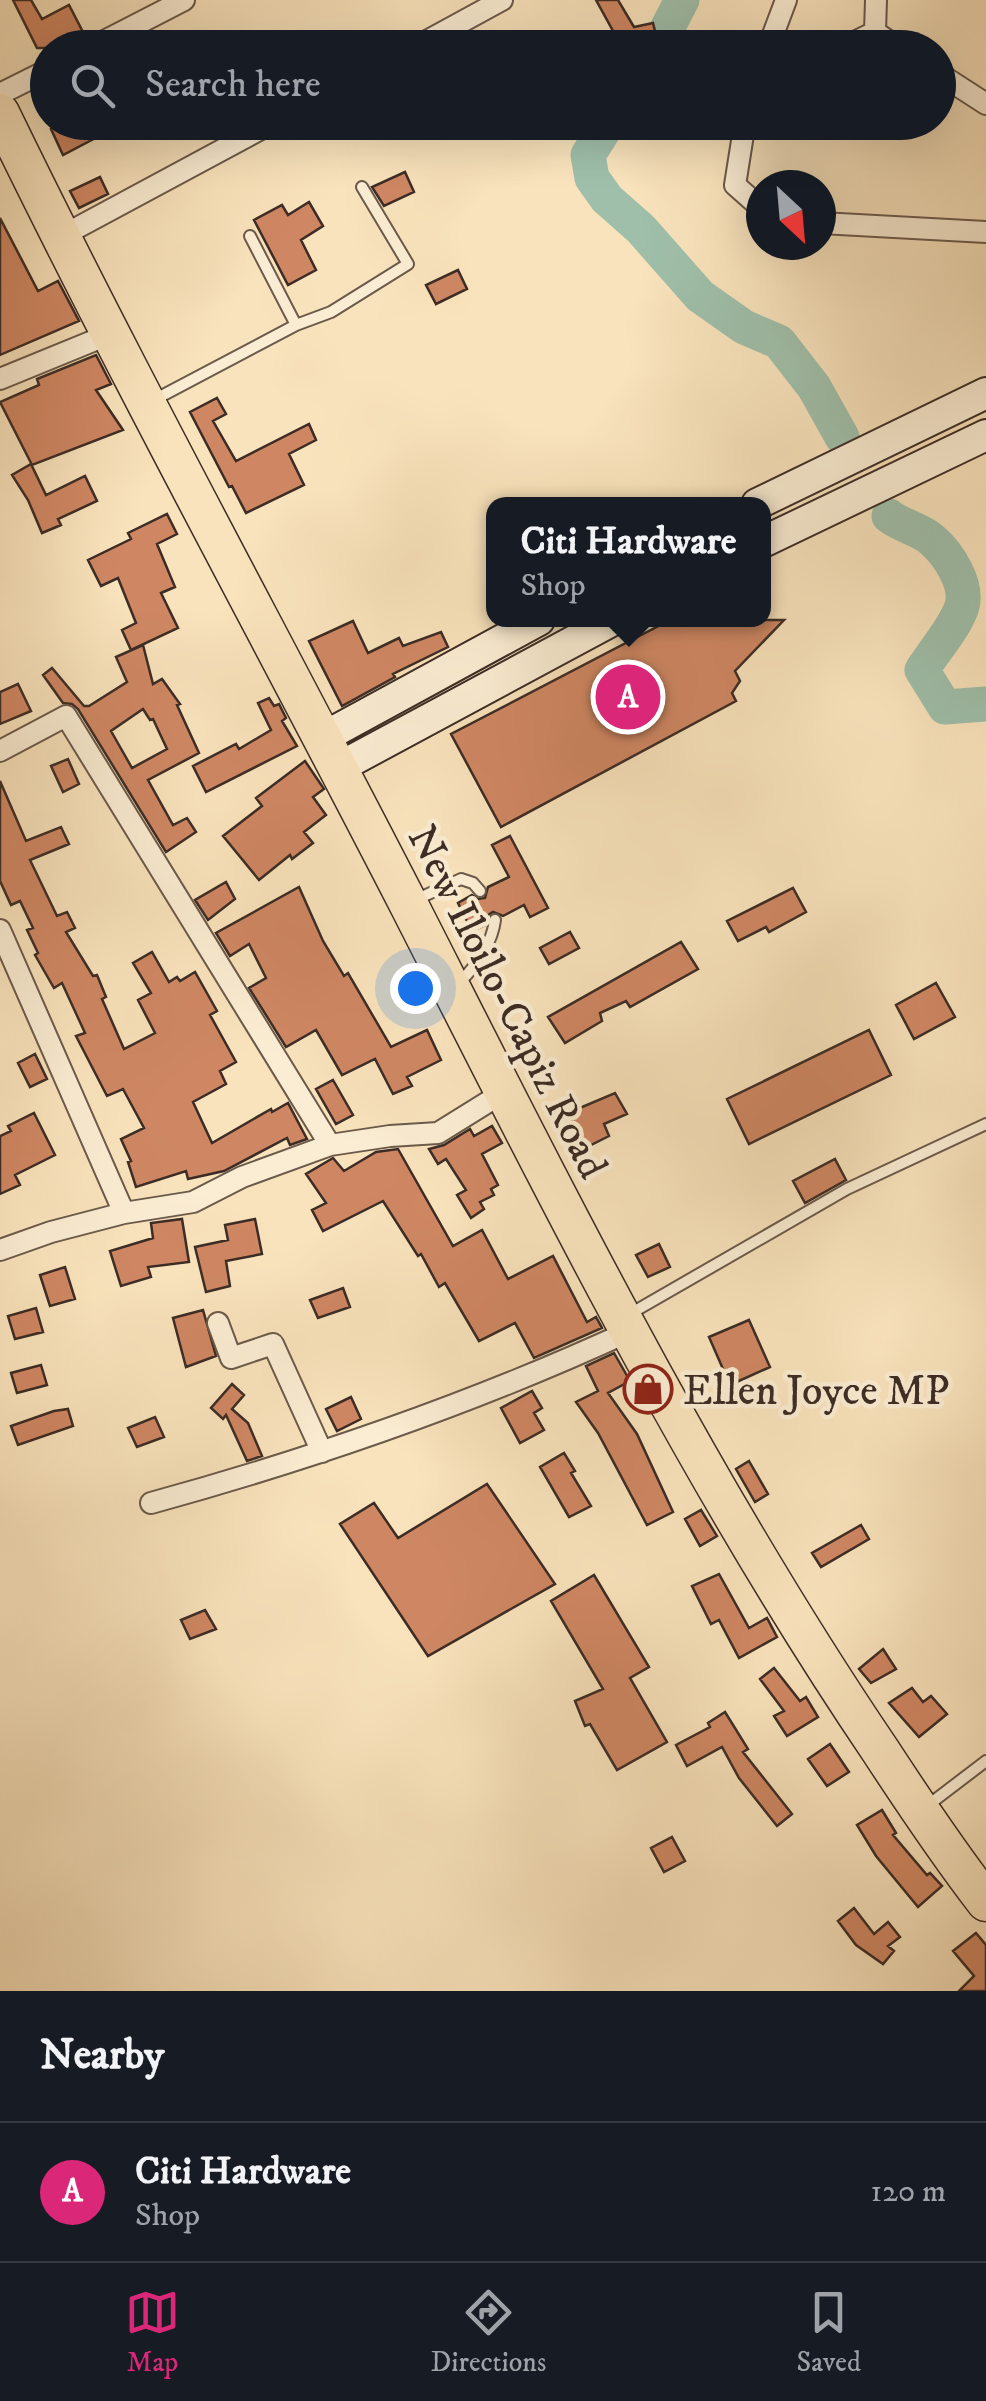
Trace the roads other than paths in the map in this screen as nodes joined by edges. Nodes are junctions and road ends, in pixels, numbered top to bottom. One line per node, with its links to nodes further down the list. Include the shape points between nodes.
1 (184, 0): 5 (street)
2 (502, 0): 6 (street)
3 (786, 0): 7 (street)
4 (876, 0): 8 (street)
5 (126, 30)
6 (447, 30)
7 (775, 30)
8 (875, 30)
9 (30, 79): 11 (street)
10 (956, 85): 12 (street)
11 (0, 94)
12 (986, 104)
13 (0, 113): 21 (highway, New Iloilo-Capiz Road)
14 (241, 140): 21 (street)
15 (742, 140): 17 (street, via 735,185)
16 (362, 188): 22 (lane, via 408,264 331,312)
17 (746, 195)
18 (836, 224): 19 (street)
19 (986, 232)
20 (250, 236): 22 (lane)
21 (60, 237): 23 (highway, New Iloilo-Capiz Road)
22 (296, 325): 26 (lane)
23 (110, 334): 24 (street); 26 (highway, New Iloilo-Capiz Road)
24 (0, 379)
25 (986, 393): 28 (street)
26 (146, 404): 33 (highway, New Iloilo-Capiz Road)
27 (986, 435): 29 (street)
28 (771, 497)
29 (771, 538)
30 (529, 627): 33 (street)
31 (598, 627): 33 (street)
32 (0, 751): 41 (street, via 66,716)
33 (331, 753): 35 (highway, New Iloilo-Capiz Road)
34 (480, 891): 35 (lane, via 461,879)
35 (408, 904): 38 (highway, New Iloilo-Capiz Road)
36 (495, 920): 38 (lane, via 473,969)
37 (0, 930): 42 (street)
38 (452, 990): 39 (highway, New Iloilo-Capiz Road)
39 (504, 1092): 41 (street, via 438,1133); 45 (highway, New Iloilo-Capiz Road)
40 (986, 1124): 45 (lane, via 848,1189)
41 (330, 1145): 42 (street, via 193,1202)
42 (124, 1213): 43 (street)
43 (0, 1250)
44 (218, 1323): 46 (street, via 232,1358 272,1344)
45 (626, 1325): 46 (street, via 536,1375); 49 (highway, New Iloilo-Capiz Road, via 742,1536)
46 (322, 1452): 47 (street)
47 (151, 1503)
48 (986, 1761): 49 (lane)
49 (921, 1812): 50 (highway, New Iloilo-Capiz Road)
50 (986, 1902)

